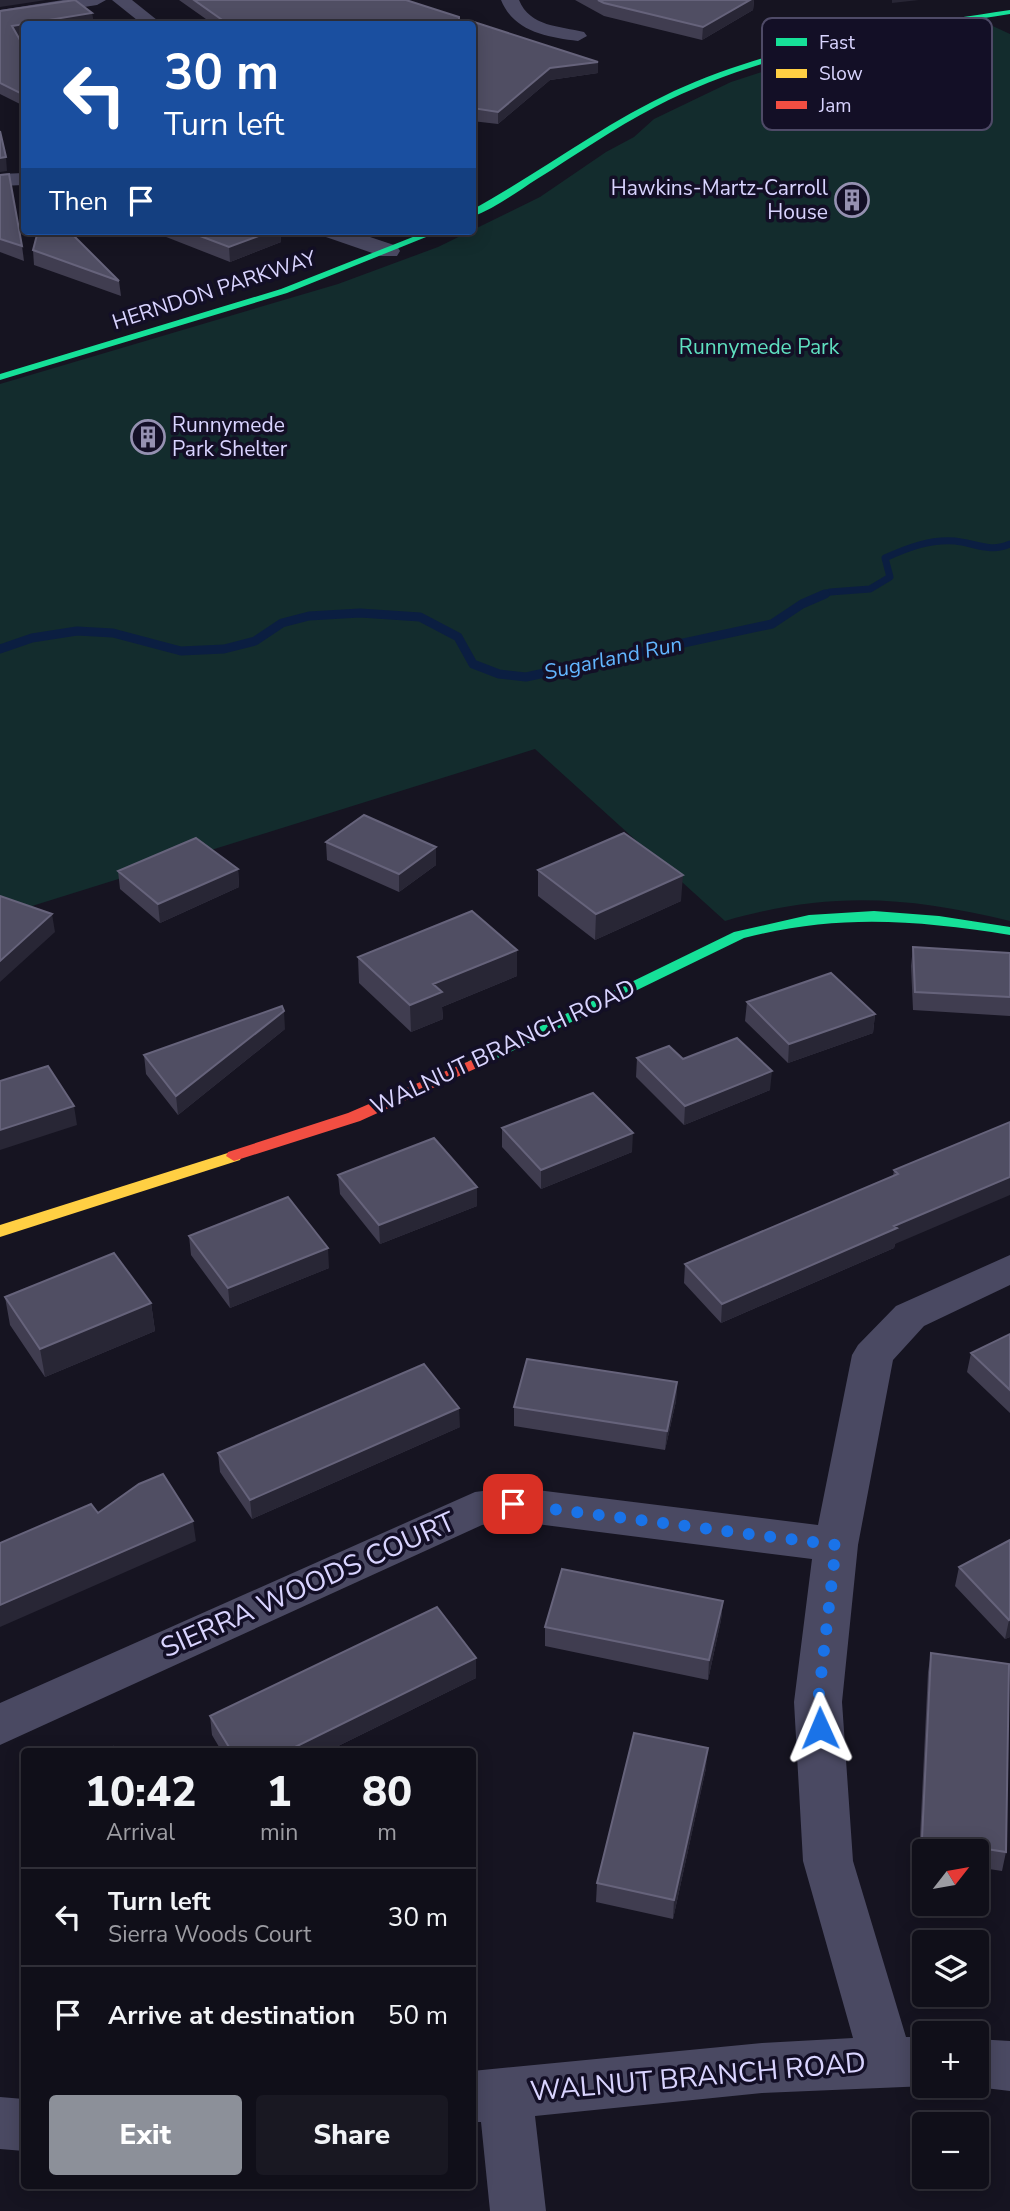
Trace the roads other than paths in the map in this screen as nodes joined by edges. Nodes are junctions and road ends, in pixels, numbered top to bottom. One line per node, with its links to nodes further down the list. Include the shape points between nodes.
1 (97, 0): 6 (street)
2 (121, 0): 9 (street)
3 (510, 0): 10 (street, via 513,11 531,24)
4 (1010, 1): 7 (main road)
5 (1010, 12): 8 (main road)
6 (0, 15)
7 (917, 18)
8 (978, 18)
9 (149, 21)
10 (578, 36)
11 (762, 49): 13 (main road)
12 (762, 64): 16 (main road, via 722,75 642,110 559,165)
13 (673, 77)
14 (21, 179): 15 (street)
15 (0, 180)
16 (476, 212)
17 (337, 235): 19 (street, via 352,246)
18 (417, 235): 19 (main road, HERNDON PARKWAY)
19 (389, 241): 22 (main road, HERNDON PARKWAY, via 237,307)
20 (222, 293): 21 (main road, HERNDON PARKWAY)
21 (166, 309)
22 (0, 377)
23 (1010, 931): 24 (main road, WALNUT BRANCH ROAD, via 903,914 827,915 775,923 738,935 379,1107)
24 (0, 1231)
25 (1010, 1269): 26 (street, via 910,1316 873,1355)
26 (836, 1545): 27 (street, SIERRA WOODS COURT, via 513,1504 475,1509); 28 (street, via 818,1702 828,1861 873,2008)
27 (0, 1725)
28 (905, 2061): 31 (street, WALNUT BRANCH ROAD, via 762,2068)
29 (989, 2065): 30 (street)
30 (1010, 2066)
31 (489, 2096): 34 (street)
32 (0, 2123): 33 (street)
33 (21, 2125)
34 (517, 2211)

